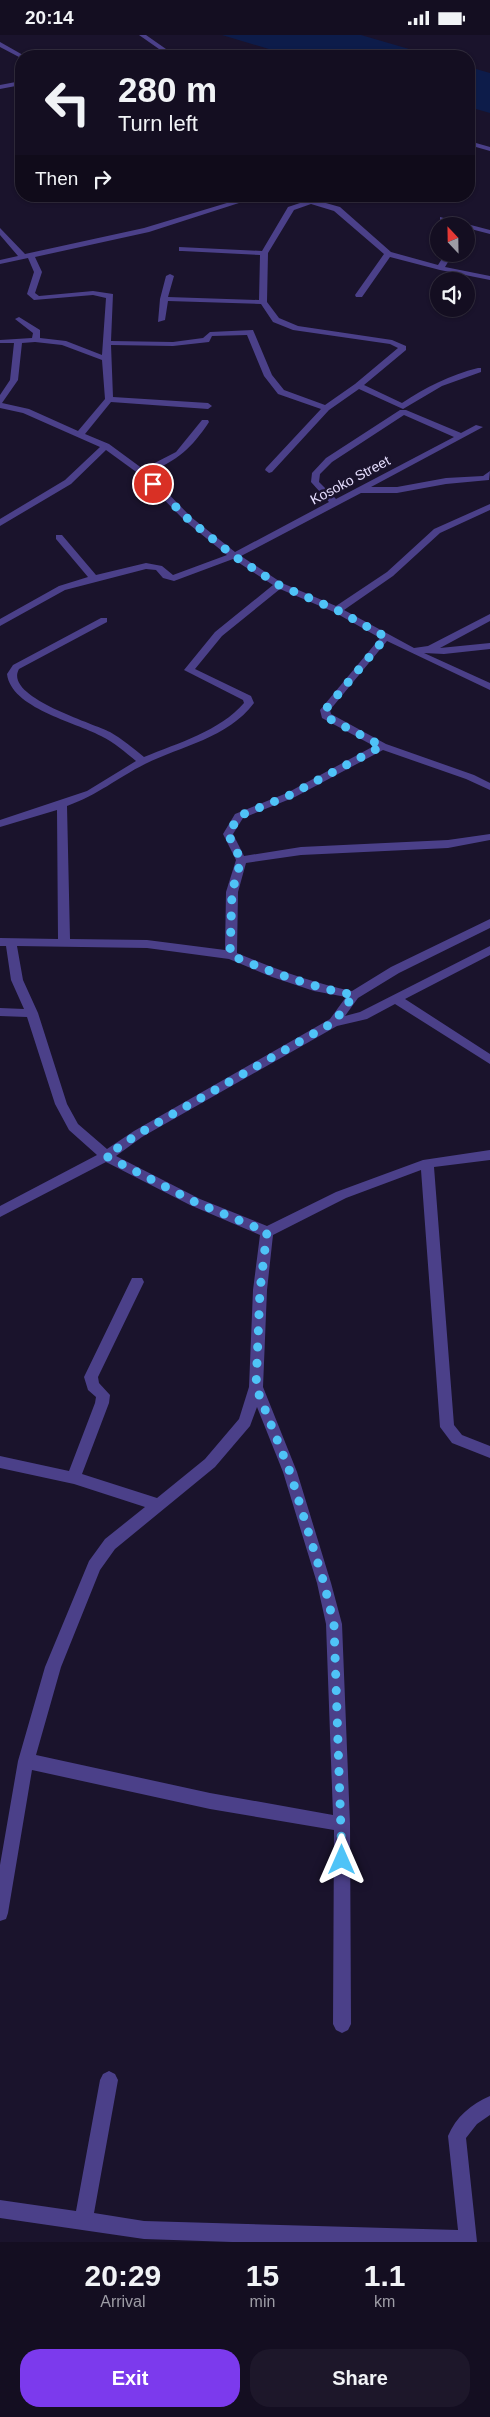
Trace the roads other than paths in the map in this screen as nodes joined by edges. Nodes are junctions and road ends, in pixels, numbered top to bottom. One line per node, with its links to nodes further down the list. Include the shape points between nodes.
1 (142, 35): 3 (street)
2 (0, 44): 4 (street)
3 (163, 50)
4 (15, 53)
5 (15, 84): 6 (street)
6 (0, 87)
7 (475, 145): 8 (street)
8 (490, 149)
9 (238, 202): 18 (street, via 146,230)
10 (308, 202): 16 (street, via 291,209)
11 (314, 202): 17 (street, via 337,209)
12 (475, 227): 14 (street)
13 (0, 230): 18 (street)
14 (490, 232)
15 (182, 249): 16 (street)
16 (264, 253): 26 (street)
17 (388, 254): 21 (street); 24 (street)
18 (27, 256): 19 (street); 32 (street, via 38,272 31,294 38,298 93,293 110,296)
19 (0, 262)
20 (443, 263): 21 (street)
21 (440, 268): 23 (street)
22 (170, 276): 25 (street)
23 (490, 278)
24 (358, 295)
25 (164, 299): 26 (street); 28 (street)
26 (263, 302): 35 (street, via 276,320 296,327 392,342 403,349)
27 (19, 319): 29 (street, via 37,331)
28 (161, 320)
29 (35, 340): 31 (street); 33 (street, via 63,343)
30 (3, 341): 31 (street)
31 (18, 342): 37 (street, via 14,380)
32 (107, 343): 33 (street); 40 (street, via 173,343 206,340 210,334 250,332 268,376 281,392)
33 (106, 359): 36 (street)
34 (478, 370): 41 (street, via 434,384)
35 (358, 386): 40 (street); 41 (street)
36 (109, 399): 39 (street); 44 (street)
37 (0, 401)
38 (0, 405): 44 (street, via 26,411)
39 (208, 406)
40 (326, 408): 47 (street)
41 (403, 409): 45 (street); 51 (street, via 316,473 315,482)
42 (205, 422): 48 (street, via 177,457)
43 (479, 427): 45 (street, Kosoko Street)
44 (80, 434): 46 (street)
45 (460, 436): 50 (street, Kosoko Street)
46 (106, 446): 48 (street); 53 (street, via 68,482)
47 (269, 470)
48 (142, 472): 55 (street, via 188,519)
49 (489, 477): 50 (street, via 397,490)
50 (362, 490): 51 (street, Kosoko Street)
51 (335, 503): 55 (street, Kosoko Street)
52 (490, 507): 58 (street, via 438,531 390,574)
53 (0, 523)
54 (59, 537): 56 (street)
55 (234, 556): 56 (street, Kosoko Street, via 174,578 146,566); 57 (street)
56 (94, 579): 61 (street, Kosoko Street, via 62,588)
57 (279, 585): 58 (street); 68 (street, via 215,637 189,670 247,698 249,703 242,714 175,749)
58 (337, 610): 62 (street)
59 (490, 617): 64 (street)
60 (104, 620): 68 (street, via 16,667 12,680 52,713 102,732)
61 (0, 623)
62 (386, 637): 65 (street); 67 (street, via 325,710 330,719)
63 (490, 646): 64 (street, via 444,651)
64 (430, 649): 65 (street)
65 (412, 651): 66 (street)
66 (490, 687)
67 (382, 746): 69 (street); 73 (street, via 290,795 239,816 228,834)
68 (143, 761): 70 (street, via 92,792)
69 (490, 787)
70 (62, 804): 71 (street); 76 (street)
71 (0, 824)
72 (490, 837): 73 (street, via 448,843 301,851)
73 (241, 860): 78 (street, via 232,892)
74 (490, 923): 79 (street, via 395,970)
75 (6, 942): 76 (street); 82 (street, via 17,980)
76 (64, 942): 78 (street, via 147,944)
77 (490, 950): 80 (street)
78 (230, 955): 79 (street, via 318,988)
79 (354, 995): 83 (street)
80 (396, 999): 83 (street, via 362,1016); 84 (street)
81 (0, 1012): 82 (street)
82 (32, 1013): 86 (street, via 67,1119)
83 (334, 1022): 86 (street, via 138,1134)
84 (490, 1060)
85 (490, 1155): 87 (street)
86 (106, 1156): 88 (street); 89 (street, via 195,1202)
87 (428, 1163): 89 (street, via 341,1195); 92 (street, via 447,1427 457,1439)
88 (0, 1212)
89 (267, 1232): 91 (street, via 260,1290)
90 (137, 1282): 94 (street, via 91,1377 93,1386 103,1395 102,1403)
91 (256, 1387): 95 (street, via 245,1422 210,1463); 97 (street, via 290,1472 334,1625)
92 (490, 1452)
93 (0, 1462): 94 (street)
94 (74, 1478): 95 (street)
95 (157, 1504): 96 (street, via 110,1544 94,1566 53,1667)
96 (26, 1761): 97 (street, via 210,1801); 98 (street)
97 (342, 1823): 100 (street)
98 (5, 1859): 99 (street)
99 (0, 1913)
100 (342, 2024)
101 (109, 2080): 104 (street)
102 (490, 2105): 105 (street, via 463,2124 457,2136)
103 (0, 2209): 104 (street)
104 (84, 2222): 105 (street, via 144,2230)
105 (468, 2241)

